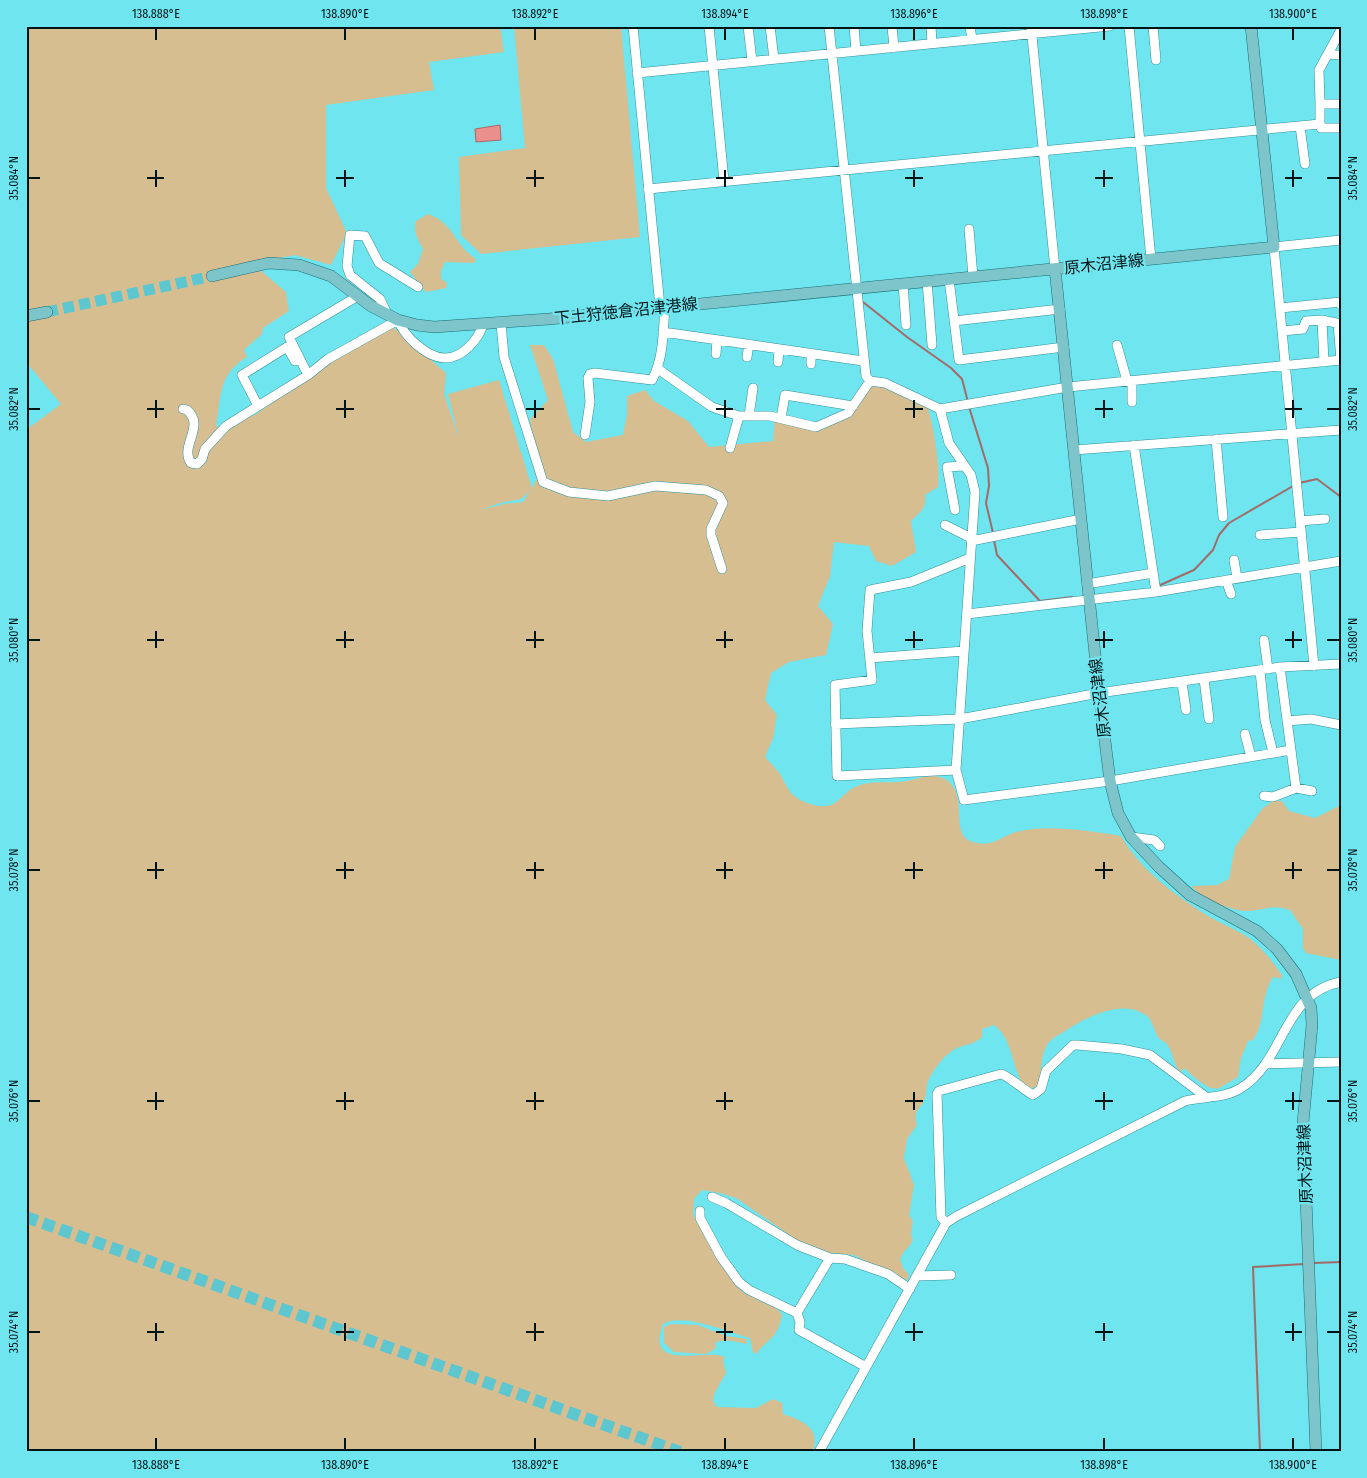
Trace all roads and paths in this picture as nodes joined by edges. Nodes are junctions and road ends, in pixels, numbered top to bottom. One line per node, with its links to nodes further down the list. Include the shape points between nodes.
1 (633, 26): 29 (street)
2 (709, 26): 28 (street)
3 (748, 26): 27 (street)
4 (770, 26): 25 (street)
5 (829, 26): 22 (street)
6 (854, 26): 21 (street)
7 (892, 26): 20 (street)
8 (931, 26): 19 (street)
9 (970, 26): 18 (street)
10 (1110, 26): 14 (street)
11 (1129, 26): 36 (street)
12 (1153, 26): 26 (street)
13 (1251, 26): 35 (main road)
14 (1094, 27): 15 (street)
15 (1072, 28): 16 (street)
16 (1031, 30): 18 (street); 37 (street)
17 (1341, 30): 23 (street)
18 (972, 40): 19 (street)
19 (932, 44): 20 (street)
20 (894, 48): 21 (street)
21 (856, 51): 22 (street)
22 (832, 54): 25 (street); 39 (street)
23 (1328, 54): 24 (street); 30 (street, via 1319,70)
24 (1341, 56)
25 (774, 59): 27 (street)
26 (1156, 60)
27 (752, 62): 28 (street)
28 (713, 65): 29 (street); 40 (street)
29 (637, 73): 41 (street)
30 (1320, 104): 31 (street); 32 (street)
31 (1341, 104)
32 (1320, 122): 33 (street); 34 (street, via 1321,128)
33 (1300, 126): 35 (street); 38 (street)
34 (1341, 128)
35 (1262, 129): 36 (street); 44 (main road)
36 (1140, 141): 37 (street); 45 (street)
37 (1044, 150): 39 (street); 46 (street)
38 (1305, 164)
39 (844, 170): 40 (street); 53 (street)
40 (724, 181): 41 (street)
41 (648, 189): 56 (street)
42 (970, 229): 48 (street)
43 (1341, 240): 44 (street)
44 (1274, 247): 45 (main road, 原木沼津線); 57 (street)
45 (1151, 259): 46 (main road, 原木沼津線)
46 (1056, 269): 48 (main road, 下土狩徳倉沼津港線); 58 (main road, 原木沼津線)
47 (212, 276): 54 (main road, 下土狩徳倉沼津港線, via 268,263 299,265 332,276)
48 (973, 277): 49 (main road, 下土狩徳倉沼津港線)
49 (949, 279): 50 (main road, 下土狩徳倉沼津港線); 64 (street)
50 (927, 281): 51 (main road, 下土狩徳倉沼津港線); 73 (street)
51 (903, 284): 53 (main road, 下土狩徳倉沼津港線); 68 (street)
52 (418, 286): 60 (street, via 379,263 365,236 350,236 347,266 350,274 380,299)
53 (856, 288): 56 (main road, 下土狩徳倉沼津港線); 81 (street)
54 (358, 296): 60 (main road, 下土狩徳倉沼津港線); 84 (street, via 289,337)
55 (1341, 305): 57 (street, via 1341,302)
56 (662, 307): 65 (main road, 下土狩徳倉沼津港線); 70 (street)
57 (1280, 308): 69 (street)
58 (1060, 309): 64 (street); 75 (main road, 原木沼津線)
59 (48, 312): 61 (main road)
60 (387, 314): 62 (main road, 下土狩徳倉沼津港線)
61 (26, 316)
62 (398, 320): 66 (main road, 下土狩徳倉沼津港線, via 434,327); 66 (street, via 402,329 422,348 444,358 454,356 472,344); 88 (street, via 328,359)
63 (1322, 320): 67 (street); 69 (street, via 1306,321 1303,329); 83 (street)
64 (954, 321): 75 (street, via 959,360)
65 (501, 323): 66 (main road, 下土狩徳倉沼津港線); 122 (street, via 504,357 543,482 569,492 608,496 655,486 706,490 719,496 723,503 711,529)
66 (483, 324)
67 (1339, 324): 80 (street)
68 (906, 325)
69 (1282, 331): 86 (street)
70 (663, 332): 71 (street); 87 (street)
71 (717, 340): 72 (street); 78 (street)
72 (748, 344): 76 (street); 79 (street)
73 (932, 345)
74 (1117, 346): 90 (street)
75 (1064, 347): 91 (main road, 原木沼津線)
76 (779, 349): 77 (street); 82 (street)
77 (811, 353): 81 (street); 85 (street)
78 (716, 354)
79 (747, 358)
80 (1341, 360): 83 (street)
81 (863, 361): 89 (street)
82 (778, 362)
83 (1324, 362): 86 (street)
84 (303, 364): 88 (street); 94 (street, via 296,363 287,347 242,375)
85 (810, 364)
86 (1284, 366): 90 (street); 102 (street)
87 (658, 368): 98 (street, via 712,406); 103 (street, via 652,380 590,374)
88 (308, 374): 94 (street)
89 (870, 381): 95 (street); 97 (street, via 885,383)
90 (1129, 381): 91 (street); 93 (street)
91 (1068, 387): 97 (street); 107 (main road, 原木沼津線)
92 (753, 388): 99 (street)
93 (1132, 402)
94 (258, 406): 96 (street, via 226,426 205,449 197,464 187,458 186,450 194,430 194,419)
95 (853, 406): 100 (street, via 848,413 816,427); 100 (street, via 785,395)
96 (182, 409)
97 (940, 409): 108 (street, via 949,443)
98 (739, 416): 99 (street); 106 (street)
99 (749, 416): 100 (street)
100 (781, 418)
101 (1341, 430): 102 (street)
102 (1291, 433): 104 (street); 113 (street)
103 (585, 435)
104 (1216, 439): 105 (street); 110 (street)
105 (1134, 445): 107 (street); 123 (street)
106 (730, 448)
107 (1074, 450): 111 (main road, 原木沼津線)
108 (963, 466): 109 (street, via 947,467); 117 (street, via 971,475 975,492)
109 (955, 510)
110 (1223, 517)
111 (1081, 519): 117 (street); 127 (main road, 原木沼津線)
112 (1325, 519): 113 (street)
113 (1300, 521): 115 (street)
114 (944, 525): 117 (street)
115 (1301, 532): 116 (street); 121 (street)
116 (1260, 536)
117 (971, 539): 118 (street)
118 (970, 558): 129 (street); 132 (street, via 911,582 870,590 867,631)
119 (1234, 560): 124 (street)
120 (1341, 561): 121 (street)
121 (1305, 566): 124 (street); 134 (street)
122 (722, 569)
123 (1153, 573): 126 (street); 127 (street)
124 (1237, 578): 125 (street)
125 (1226, 580): 126 (street); 128 (street)
126 (1155, 588): 127 (street)
127 (1088, 594): 129 (street); 139 (main road, 原木沼津線)
128 (1231, 594)
129 (967, 614): 131 (street)
130 (1264, 640): 136 (street)
131 (964, 651): 132 (street); 141 (street)
132 (870, 658): 144 (street, via 872,680 835,685)
133 (1341, 664): 134 (street)
134 (1314, 666): 135 (street)
135 (1280, 667): 136 (street); 143 (street)
136 (1264, 670): 137 (street); 148 (street, via 1265,720)
137 (1204, 679): 138 (street); 142 (street)
138 (1182, 683): 139 (street); 140 (street)
139 (1099, 693): 141 (street); 151 (main road, 原木沼津線)
140 (1186, 710)
141 (960, 719): 144 (street); 150 (street)
142 (1209, 719)
143 (1287, 721): 145 (street, via 1311,719); 147 (street)
144 (835, 724): 150 (street, via 837,776)
145 (1341, 725)
146 (1245, 734): 149 (street)
147 (1291, 750): 148 (street); 152 (street)
148 (1273, 753): 149 (street)
149 (1252, 757): 151 (street)
150 (956, 770): 151 (street, via 964,800)
151 (1110, 781): 155 (main road, 原木沼津線, via 1118,813)
152 (1296, 788): 153 (street); 154 (street, via 1273,797)
153 (1312, 791)
154 (1264, 796)
155 (1131, 837): 156 (street, via 1154,840); 158 (main road, 原木沼津線, via 1190,895 1257,931 1278,949 1296,974)
156 (1160, 846)
157 (1341, 982): 158 (street, via 1319,988)
158 (1307, 998): 160 (main road, 原木沼津線, via 1312,1025); 161 (street)
159 (1341, 1062): 160 (street)
160 (1309, 1063): 161 (street); 175 (main road, 原木沼津線, via 1303,1123)
161 (1265, 1064): 164 (street, via 1241,1088 1230,1094)
162 (1003, 1065): 163 (street)
163 (1006, 1075): 164 (street, via 1033,1095 1041,1089 1046,1071 1074,1045 1122,1049 1156,1058); 167 (street, via 982,1074 959,1080 937,1094 941,1217)
164 (1206, 1097): 167 (street, via 1185,1101)
165 (712, 1197): 168 (street, via 761,1223 781,1238)
166 (700, 1211): 172 (street, via 700,1218 717,1249 739,1282)
167 (946, 1223): 169 (street)
168 (830, 1258): 171 (street, via 845,1259 882,1271); 172 (street)
169 (918, 1276): 170 (street); 171 (street)
170 (951, 1276)
171 (910, 1289): 173 (street)
172 (797, 1313): 173 (street, via 799,1330)
173 (866, 1367): 174 (street)
174 (819, 1452)
175 (1316, 1452)

